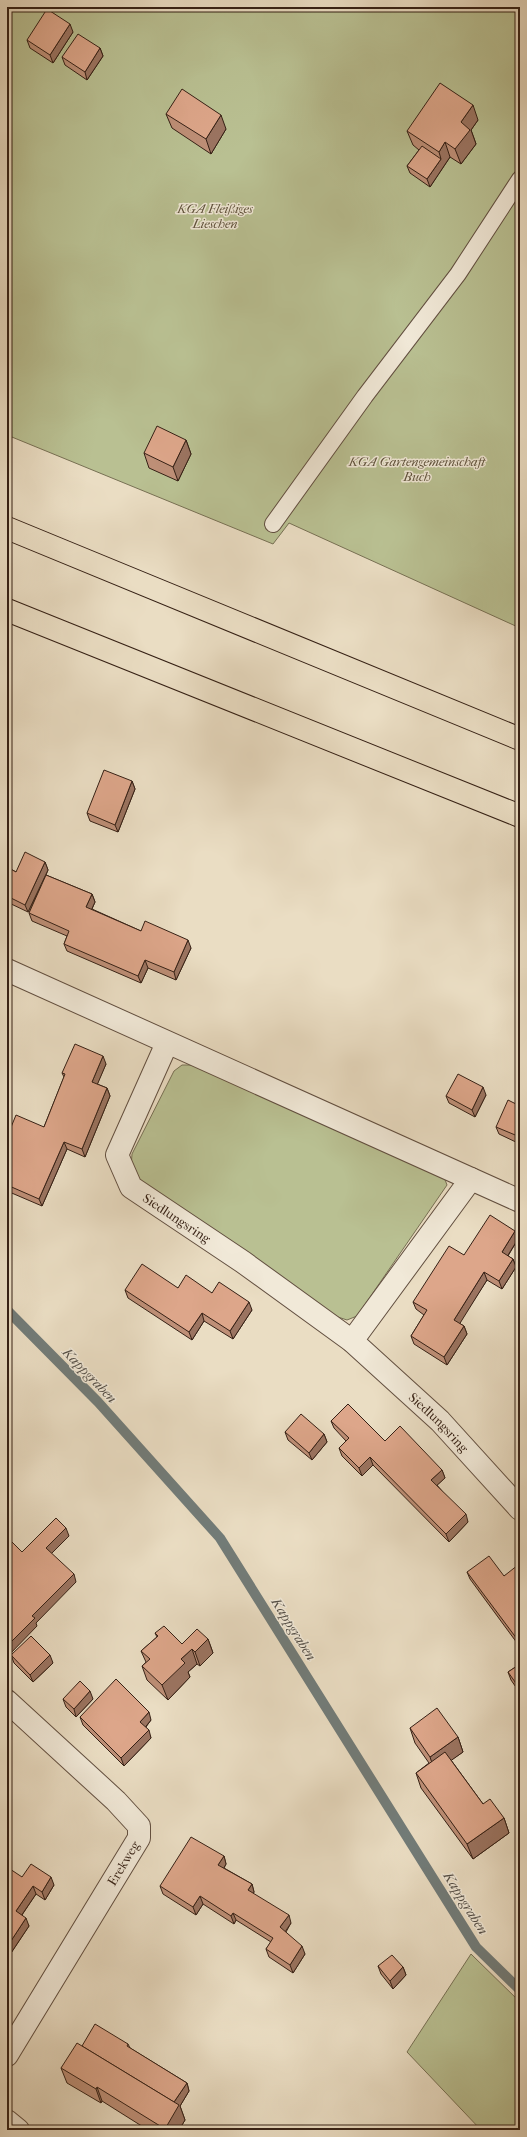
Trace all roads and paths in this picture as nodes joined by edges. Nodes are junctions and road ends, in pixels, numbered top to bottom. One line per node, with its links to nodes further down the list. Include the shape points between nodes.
1 (520, 179): 2 (lane, via 458,274 365,396)
2 (273, 524)
3 (7, 528): 5 (highway)
4 (7, 610): 6 (highway)
5 (520, 739)
6 (520, 816)
7 (7, 970): 8 (street)
8 (167, 1043): 9 (street); 11 (street, Siedlungsring, via 117,1155 131,1187 243,1262)
9 (471, 1179): 10 (street); 11 (street)
10 (520, 1201)
11 (352, 1342): 12 (street, Siedlungsring, via 440,1422)
12 (520, 1508)
13 (7, 1701): 14 (street, Erekweg, via 116,1801 139,1826 139,1838)
14 (7, 2055)
15 (7, 2120): 16 (street)
16 (18, 2130)

